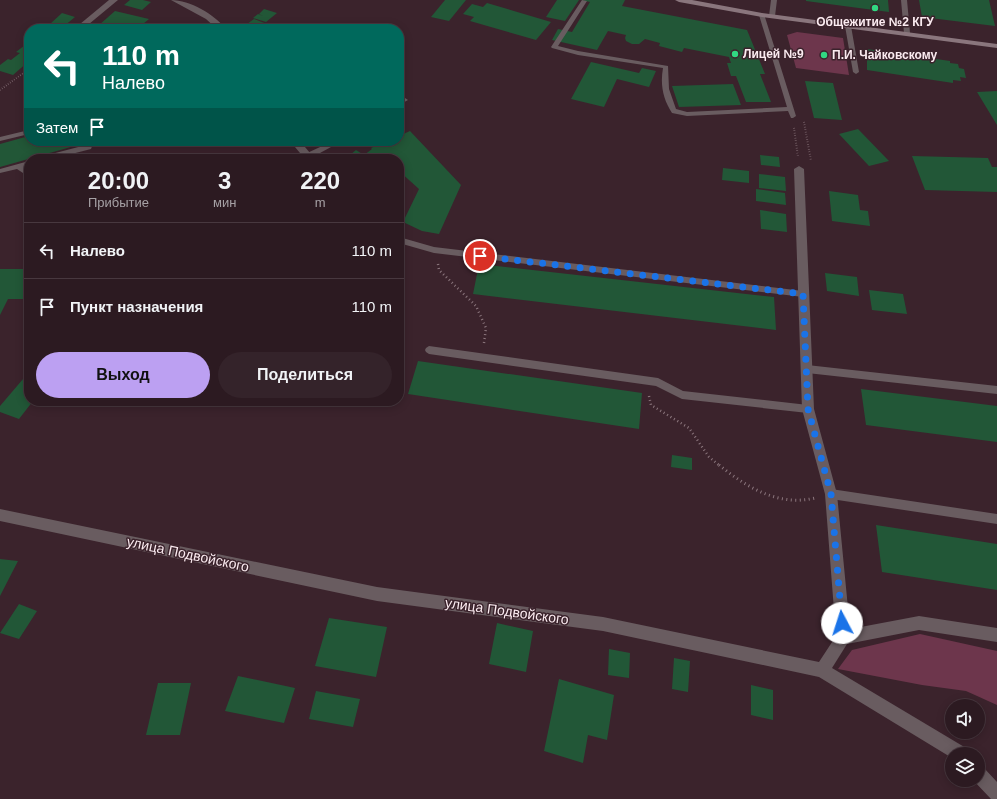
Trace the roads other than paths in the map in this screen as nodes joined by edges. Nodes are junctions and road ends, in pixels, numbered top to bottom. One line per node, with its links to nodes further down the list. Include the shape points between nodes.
1 (114, 0): 9 (street)
2 (174, 0): 10 (street, via 209,17)
3 (679, 0): 7 (main road)
4 (774, 0): 8 (lane)
5 (904, 0): 12 (lane)
6 (584, 1): 15 (lane, via 554,48 666,67 663,82 674,111 687,114)
7 (762, 15): 8 (main road); 15 (lane)
8 (772, 16): 11 (main road)
9 (84, 24)
10 (217, 24)
11 (848, 26): 12 (main road); 14 (lane)
12 (907, 33): 13 (main road)
13 (997, 46)
14 (856, 72)
15 (791, 109): 16 (lane)
16 (793, 116)
17 (24, 133): 18 (lane)
18 (0, 139)
19 (89, 146): 22 (lane)
20 (299, 146): 23 (street)
21 (331, 146): 24 (lane)
22 (62, 154)
23 (305, 154)
24 (316, 154)
25 (24, 164): 26 (lane)
26 (18, 166): 28 (lane); 29 (lane)
27 (799, 169): 31 (street)
28 (0, 171)
29 (24, 171)
30 (404, 241): 31 (lane, via 434,250)
31 (803, 294): 33 (street)
32 (429, 350): 35 (lane, via 658,382 682,396)
33 (807, 369): 34 (lane); 35 (street)
34 (997, 390)
35 (808, 409): 36 (street)
36 (831, 494): 38 (lane); 40 (street)
37 (0, 515): 41 (street, улица Подвойского, via 377,594 603,624)
38 (997, 519)
39 (997, 636): 40 (street, via 919,623)
40 (843, 638): 41 (street)
41 (822, 670): 42 (street, улица Подвойского)
42 (948, 747)
43 (985, 781): 44 (street)
44 (997, 794)

